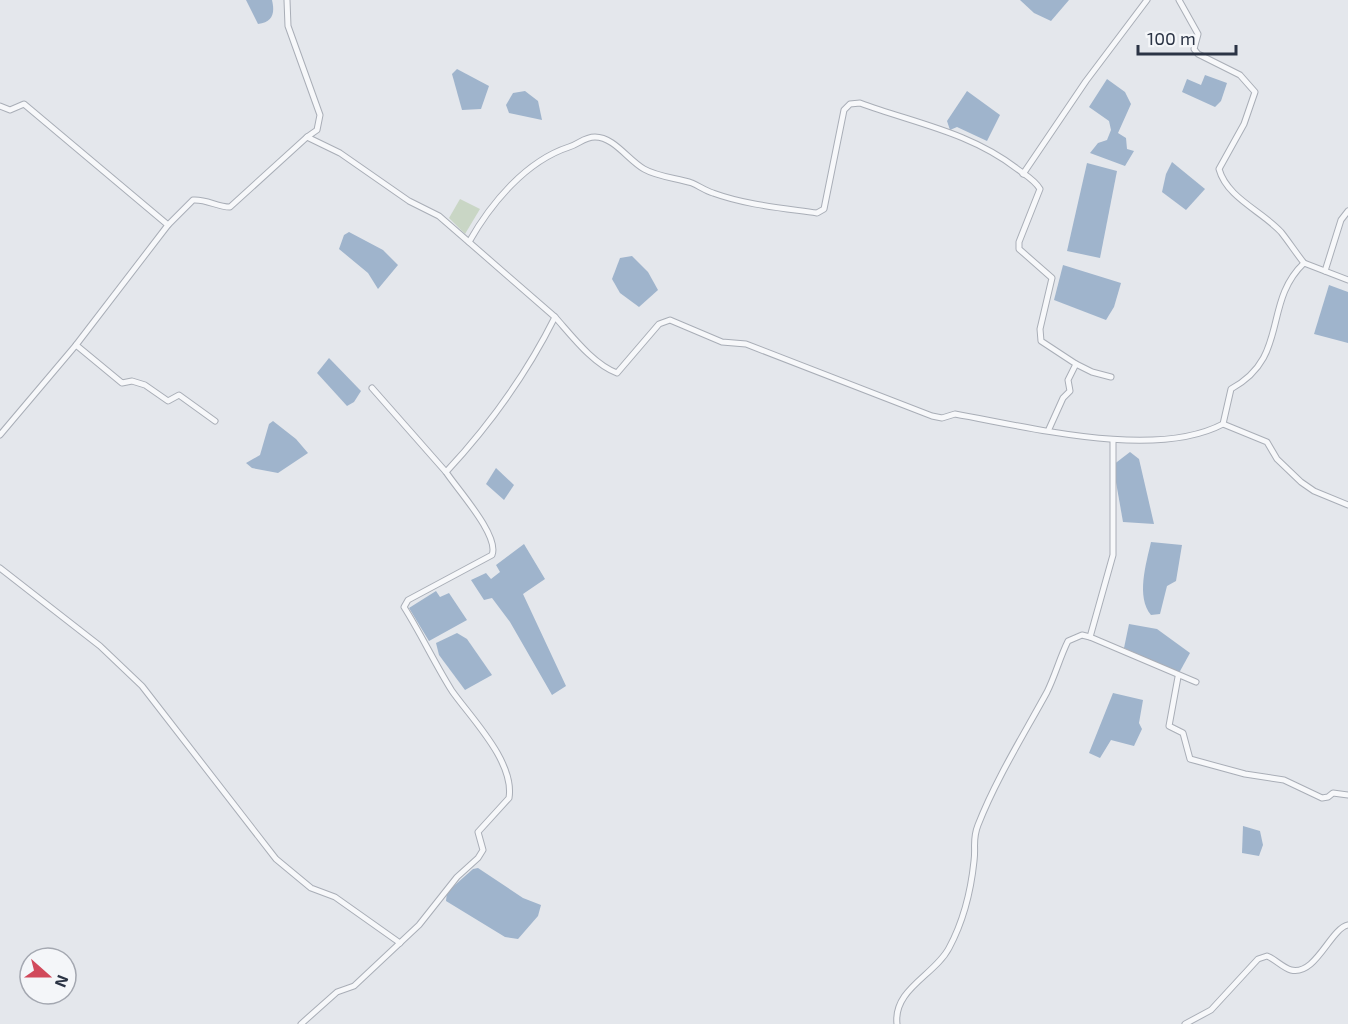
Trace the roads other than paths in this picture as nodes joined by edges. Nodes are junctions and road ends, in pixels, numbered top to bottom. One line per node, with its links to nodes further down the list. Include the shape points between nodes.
1 (287, 0): 5 (street, via 288,26 320,115 317,130)
2 (1147, 0): 6 (street)
3 (1179, 0): 10 (street, via 1198,34 1194,49 1198,54 1240,75 1255,92 1244,124 1219,169 1221,178 1280,231)
4 (0, 106): 8 (street, via 10,110 24,104)
5 (307, 137): 8 (street, via 230,207 193,200); 9 (street, via 340,153 409,201 439,216)
6 (1023, 174): 9 (street, via 957,133 850,104 844,110 821,212 762,205 712,193 645,169 609,141 596,137 558,149 515,181 486,212); 15 (street, via 1040,189 1019,249 1052,278 1040,329 1041,341)
7 (1348, 212): 11 (street, via 1341,220)
8 (168, 225): 14 (street)
9 (469, 242): 13 (street)
10 (1304, 263): 11 (street); 19 (street, via 1290,277 1281,296 1274,339 1266,356 1249,378 1231,389)
11 (1325, 271): 12 (street)
12 (1348, 280)
13 (555, 317): 20 (street, via 578,342 617,373 659,324 670,320 722,342 746,344 932,416 955,414); 23 (street, via 488,422)
14 (76, 345): 18 (street, via 122,383 145,385 168,401 179,394); 21 (street)
15 (1076, 364): 16 (street); 20 (street, via 1068,380 1070,391)
16 (1111, 376)
17 (372, 388): 23 (street)
18 (215, 421)
19 (1224, 424): 22 (street, via 1206,433); 24 (street, via 1267,442 1277,459 1301,482)
20 (1049, 429): 22 (street)
21 (0, 435)
22 (1113, 441): 26 (street, via 1113,555)
23 (446, 472): 31 (street, via 473,509 494,550 492,555 408,600 404,607 452,689 476,719 506,773 510,791 507,802 478,832 483,850 478,858)
24 (1348, 505)
25 (0, 568): 31 (street, via 100,646 142,686 276,859 311,888 335,897)
26 (1090, 637): 27 (street); 33 (street, via 1082,635 1068,641 1048,689 1006,765 977,827 966,906 949,949 904,997 897,1009)
27 (1178, 677): 28 (street); 29 (street, via 1169,726 1183,733 1190,759 1284,780 1322,798 1333,793)
28 (1196, 682)
29 (1348, 795)
30 (1348, 924): 34 (street, via 1317,958 1299,970 1291,970 1267,956 1258,958 1211,1010)
31 (400, 943): 32 (street, via 354,986 337,992)
32 (301, 1024)
33 (897, 1024)
34 (1185, 1024)

